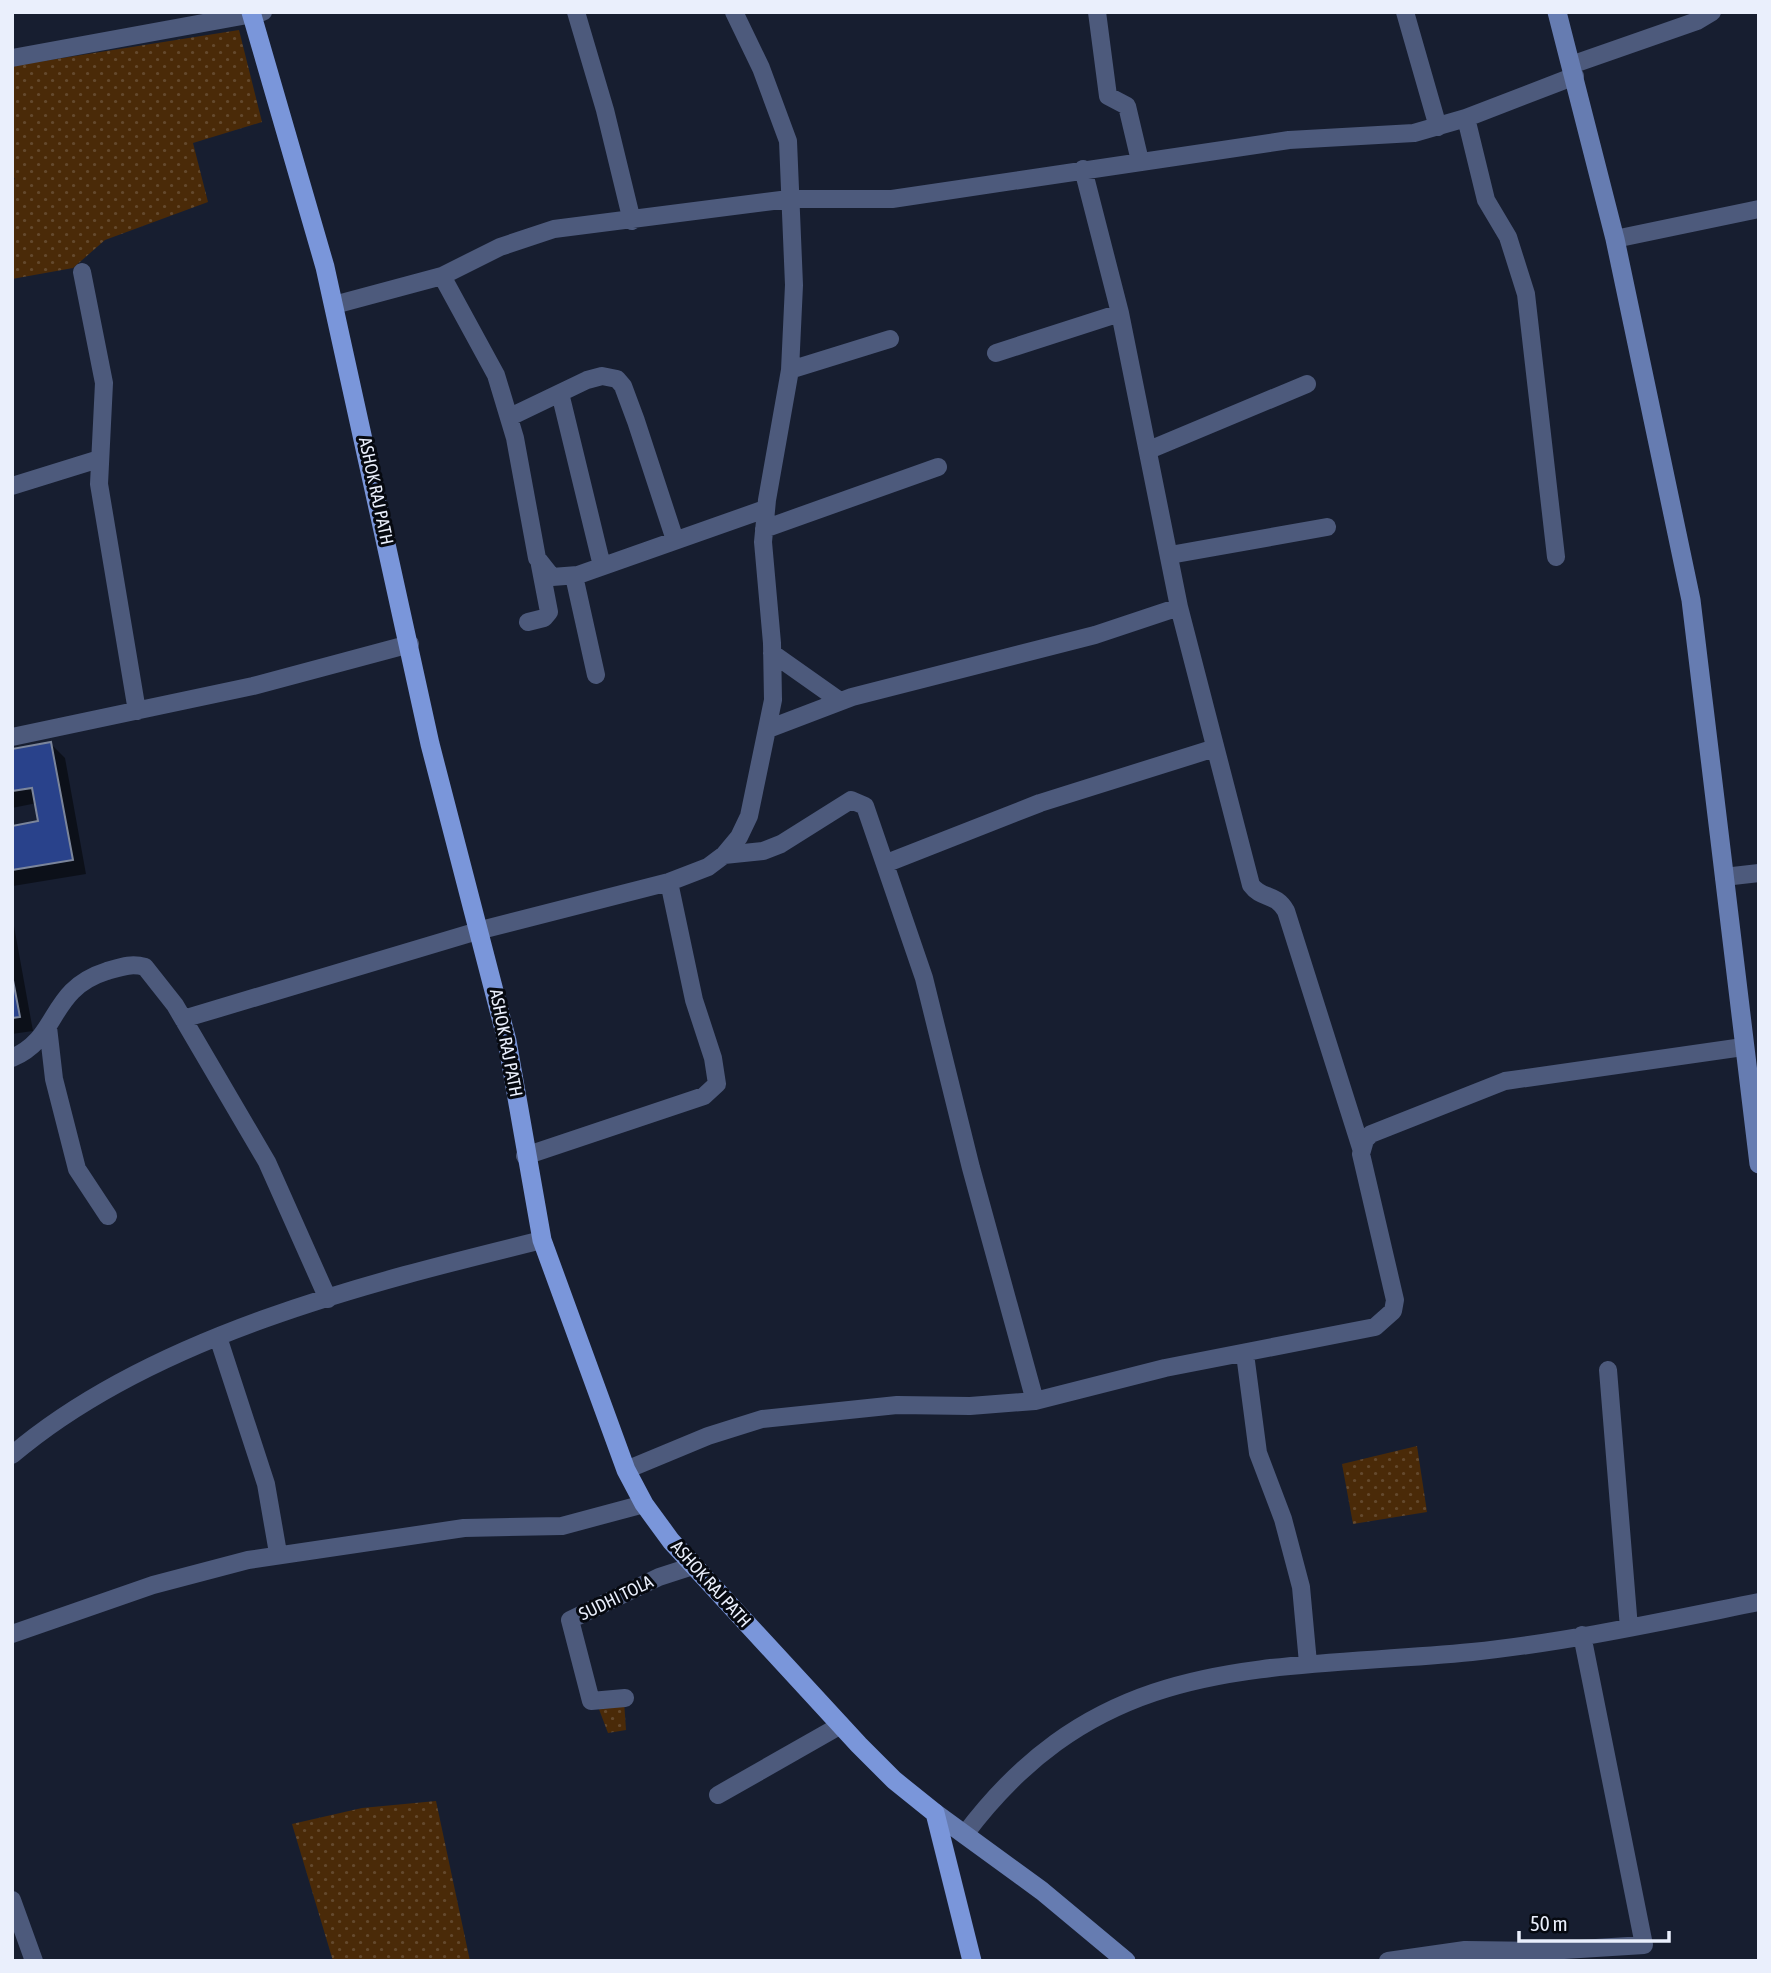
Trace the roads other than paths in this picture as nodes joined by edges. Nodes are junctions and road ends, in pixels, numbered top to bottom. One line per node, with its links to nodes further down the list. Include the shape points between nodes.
1 (576, 12): 16 (street)
2 (734, 12): 14 (street, via 784,123)
3 (1097, 12): 12 (street, via 1108,96 1127,106)
4 (1405, 12): 11 (street)
5 (1557, 12): 9 (main road)
6 (1712, 12): 9 (street)
7 (255, 13): 8 (street); 20 (main road, ASHOK RAJ PATH)
8 (12, 58)
9 (1573, 71): 10 (street); 17 (main road)
10 (1466, 118): 11 (street); 37 (street, via 1486,200 1508,237 1526,294)
11 (1438, 127): 12 (street)
12 (1140, 161): 13 (street)
13 (1083, 169): 14 (street, via 892,199); 21 (street)
14 (791, 199): 16 (street); 24 (street, via 794,285)
15 (1759, 209): 17 (street)
16 (632, 221): 19 (street, via 554,229 500,247)
17 (1615, 239): 54 (main road, via 1691,600)
18 (82, 272): 29 (street, via 104,383)
19 (442, 276): 20 (street); 27 (street, via 485,350)
20 (334, 305): 43 (main road, ASHOK RAJ PATH)
21 (1120, 313): 23 (street); 28 (street)
22 (890, 339): 24 (street)
23 (996, 354)
24 (790, 370): 32 (street)
25 (1307, 384): 28 (street)
26 (560, 393): 27 (street); 35 (street, via 602,376 611,376 623,386); 39 (street)
27 (510, 417): 38 (street)
28 (1149, 450): 36 (street)
29 (99, 459): 31 (street); 47 (street, via 99,484)
30 (937, 467): 34 (street)
31 (12, 486)
32 (765, 509): 34 (street); 35 (street)
33 (1326, 527): 36 (street)
34 (764, 529): 44 (street)
35 (676, 540): 39 (street)
36 (1170, 555): 41 (street)
37 (1556, 557)
38 (540, 564): 40 (street, via 552,577); 42 (street, via 550,612)
39 (602, 566): 40 (street)
40 (574, 576): 45 (street)
41 (1179, 607): 46 (street, via 1095,635); 50 (street)
42 (528, 622)
43 (410, 644): 47 (street, via 253,686); 56 (main road, ASHOK RAJ PATH, via 430,744)
44 (772, 653): 46 (street); 48 (street)
45 (596, 675)
46 (840, 701): 48 (street)
47 (137, 710): 49 (street)
48 (768, 729): 51 (street, via 748,816)
49 (12, 737)
50 (1215, 748): 52 (street, via 1041,803); 62 (street, via 1251,885 1255,891 1276,897 1286,911)
51 (724, 855): 52 (street, via 763,851 780,844 851,800 865,806); 55 (street, via 708,867)
52 (887, 863): 71 (street, via 924,978)
53 (1759, 873): 54 (street)
54 (1724, 877): 59 (main road)
55 (669, 882): 56 (street); 63 (street, via 717,1084 704,1096)
56 (481, 930): 57 (street); 63 (main road, ASHOK RAJ PATH, via 508,1041)
57 (183, 1019): 58 (street, via 156,978 135,964 101,973 73,988); 67 (street, via 267,1162)
58 (48, 1027): 60 (street, via 32,1048); 65 (street, via 54,1079 77,1169)
59 (1743, 1047): 61 (main road); 62 (street, via 1505,1082 1383,1128 1371,1134)
60 (12, 1058)
61 (1756, 1130): 64 (main road)
62 (1361, 1148): 69 (street, via 1393,1286 1393,1311 1375,1327)
63 (525, 1156): 66 (main road, ASHOK RAJ PATH)
64 (1759, 1164)
65 (108, 1216)
66 (542, 1240): 67 (street); 73 (main road, ASHOK RAJ PATH)
67 (328, 1299): 68 (street)
68 (218, 1337): 72 (street, via 102,1394); 75 (street, via 267,1484)
69 (1245, 1354): 71 (street, via 1165,1368); 81 (street, via 1258,1453 1283,1519 1301,1587)
70 (1608, 1370): 78 (street)
71 (1035, 1401): 73 (street, via 791,1414 708,1436)
72 (12, 1455)
73 (626, 1470): 74 (main road, ASHOK RAJ PATH)
74 (644, 1504): 75 (street, via 562,1526 487,1526); 76 (main road, ASHOK RAJ PATH)
75 (278, 1553): 79 (street, via 153,1585)
76 (694, 1566): 82 (street, SUDHI TOLA, via 659,1577 570,1620 590,1701); 83 (main road, ASHOK RAJ PATH)
77 (1759, 1602): 78 (street)
78 (1629, 1628): 80 (street)
79 (12, 1634)
80 (1582, 1635): 81 (street, via 1472,1652); 91 (street, via 1644,1945 1465,1950)
81 (1308, 1663): 86 (street, via 1197,1679 1097,1715 1031,1762)
82 (625, 1698)
83 (841, 1725): 84 (street); 85 (main road, ASHOK RAJ PATH, via 894,1780)
84 (718, 1795)
85 (935, 1813): 86 (main road); 89 (main road)
86 (965, 1834): 90 (main road)
87 (12, 1900): 88 (street)
88 (34, 1961)
89 (972, 1961)
90 (1126, 1961)
91 (1388, 1961)

